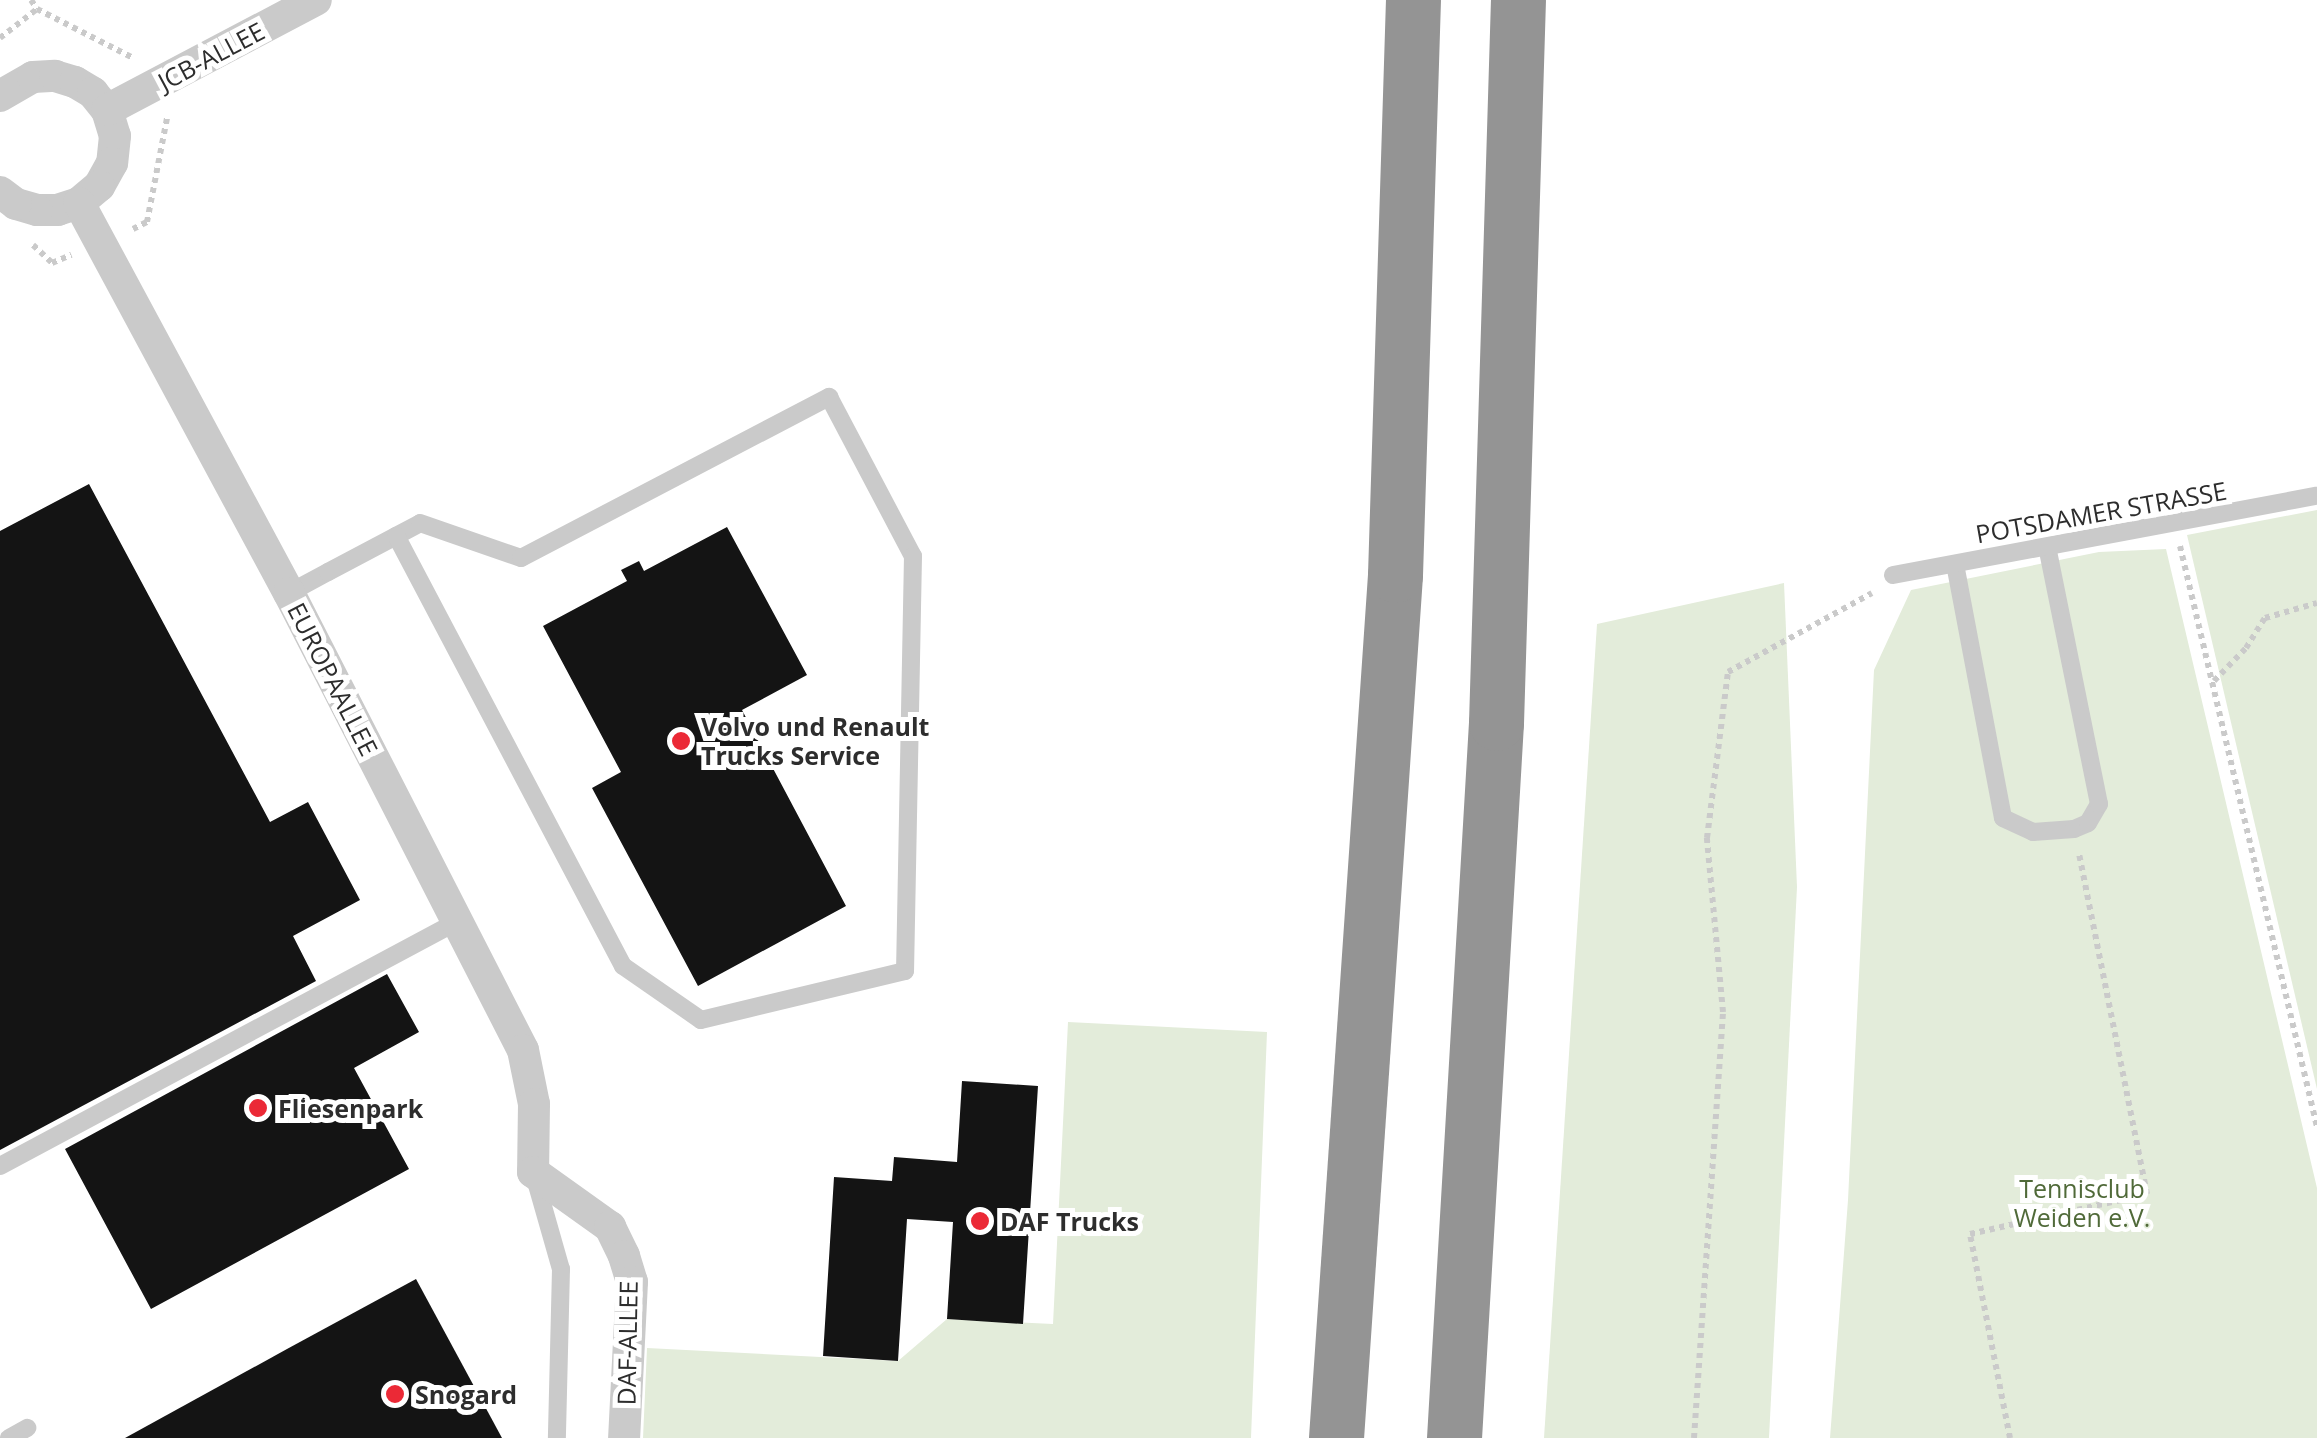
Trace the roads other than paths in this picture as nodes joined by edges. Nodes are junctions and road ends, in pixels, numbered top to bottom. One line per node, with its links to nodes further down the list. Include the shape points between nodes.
1 (316, 0): 5 (street, JCB-ALLEE)
2 (1414, 0): 21 (highway, via 1395,575)
3 (1518, 0): 22 (highway, via 1496,722)
4 (4, 80): 5 (street, via 65,78 93,93)
5 (106, 110): 7 (street, via 114,136 112,163 100,186)
6 (0, 192): 7 (street, via 37,210)
7 (79, 203): 13 (street, EUROPAALLEE)
8 (2317, 496): 10 (lane, POTSDAMER STRASSE)
9 (396, 536): 9 (lane, via 420,523 521,558 829,396 914,556 905,971 700,1020 624,966); 13 (lane)
10 (2047, 547): 11 (lane, POTSDAMER STRASSE); 11 (lane, via 2099,804 2088,823 2074,829 2033,832 2003,818)
11 (1955, 564): 12 (lane, POTSDAMER STRASSE)
12 (1893, 575)
13 (289, 593): 14 (street, EUROPAALLEE)
14 (458, 920): 15 (lane); 16 (street, EUROPAALLEE, via 524,1050 534,1104)
15 (0, 1166)
16 (533, 1172): 19 (lane, via 561,1269); 20 (street, DAF-ALLEE, via 610,1227 624,1256 632,1282)
17 (28, 1428): 18 (lane)
18 (9, 1438)
19 (556, 1438)
20 (624, 1438)
21 (1336, 1438)
22 (1454, 1438)

